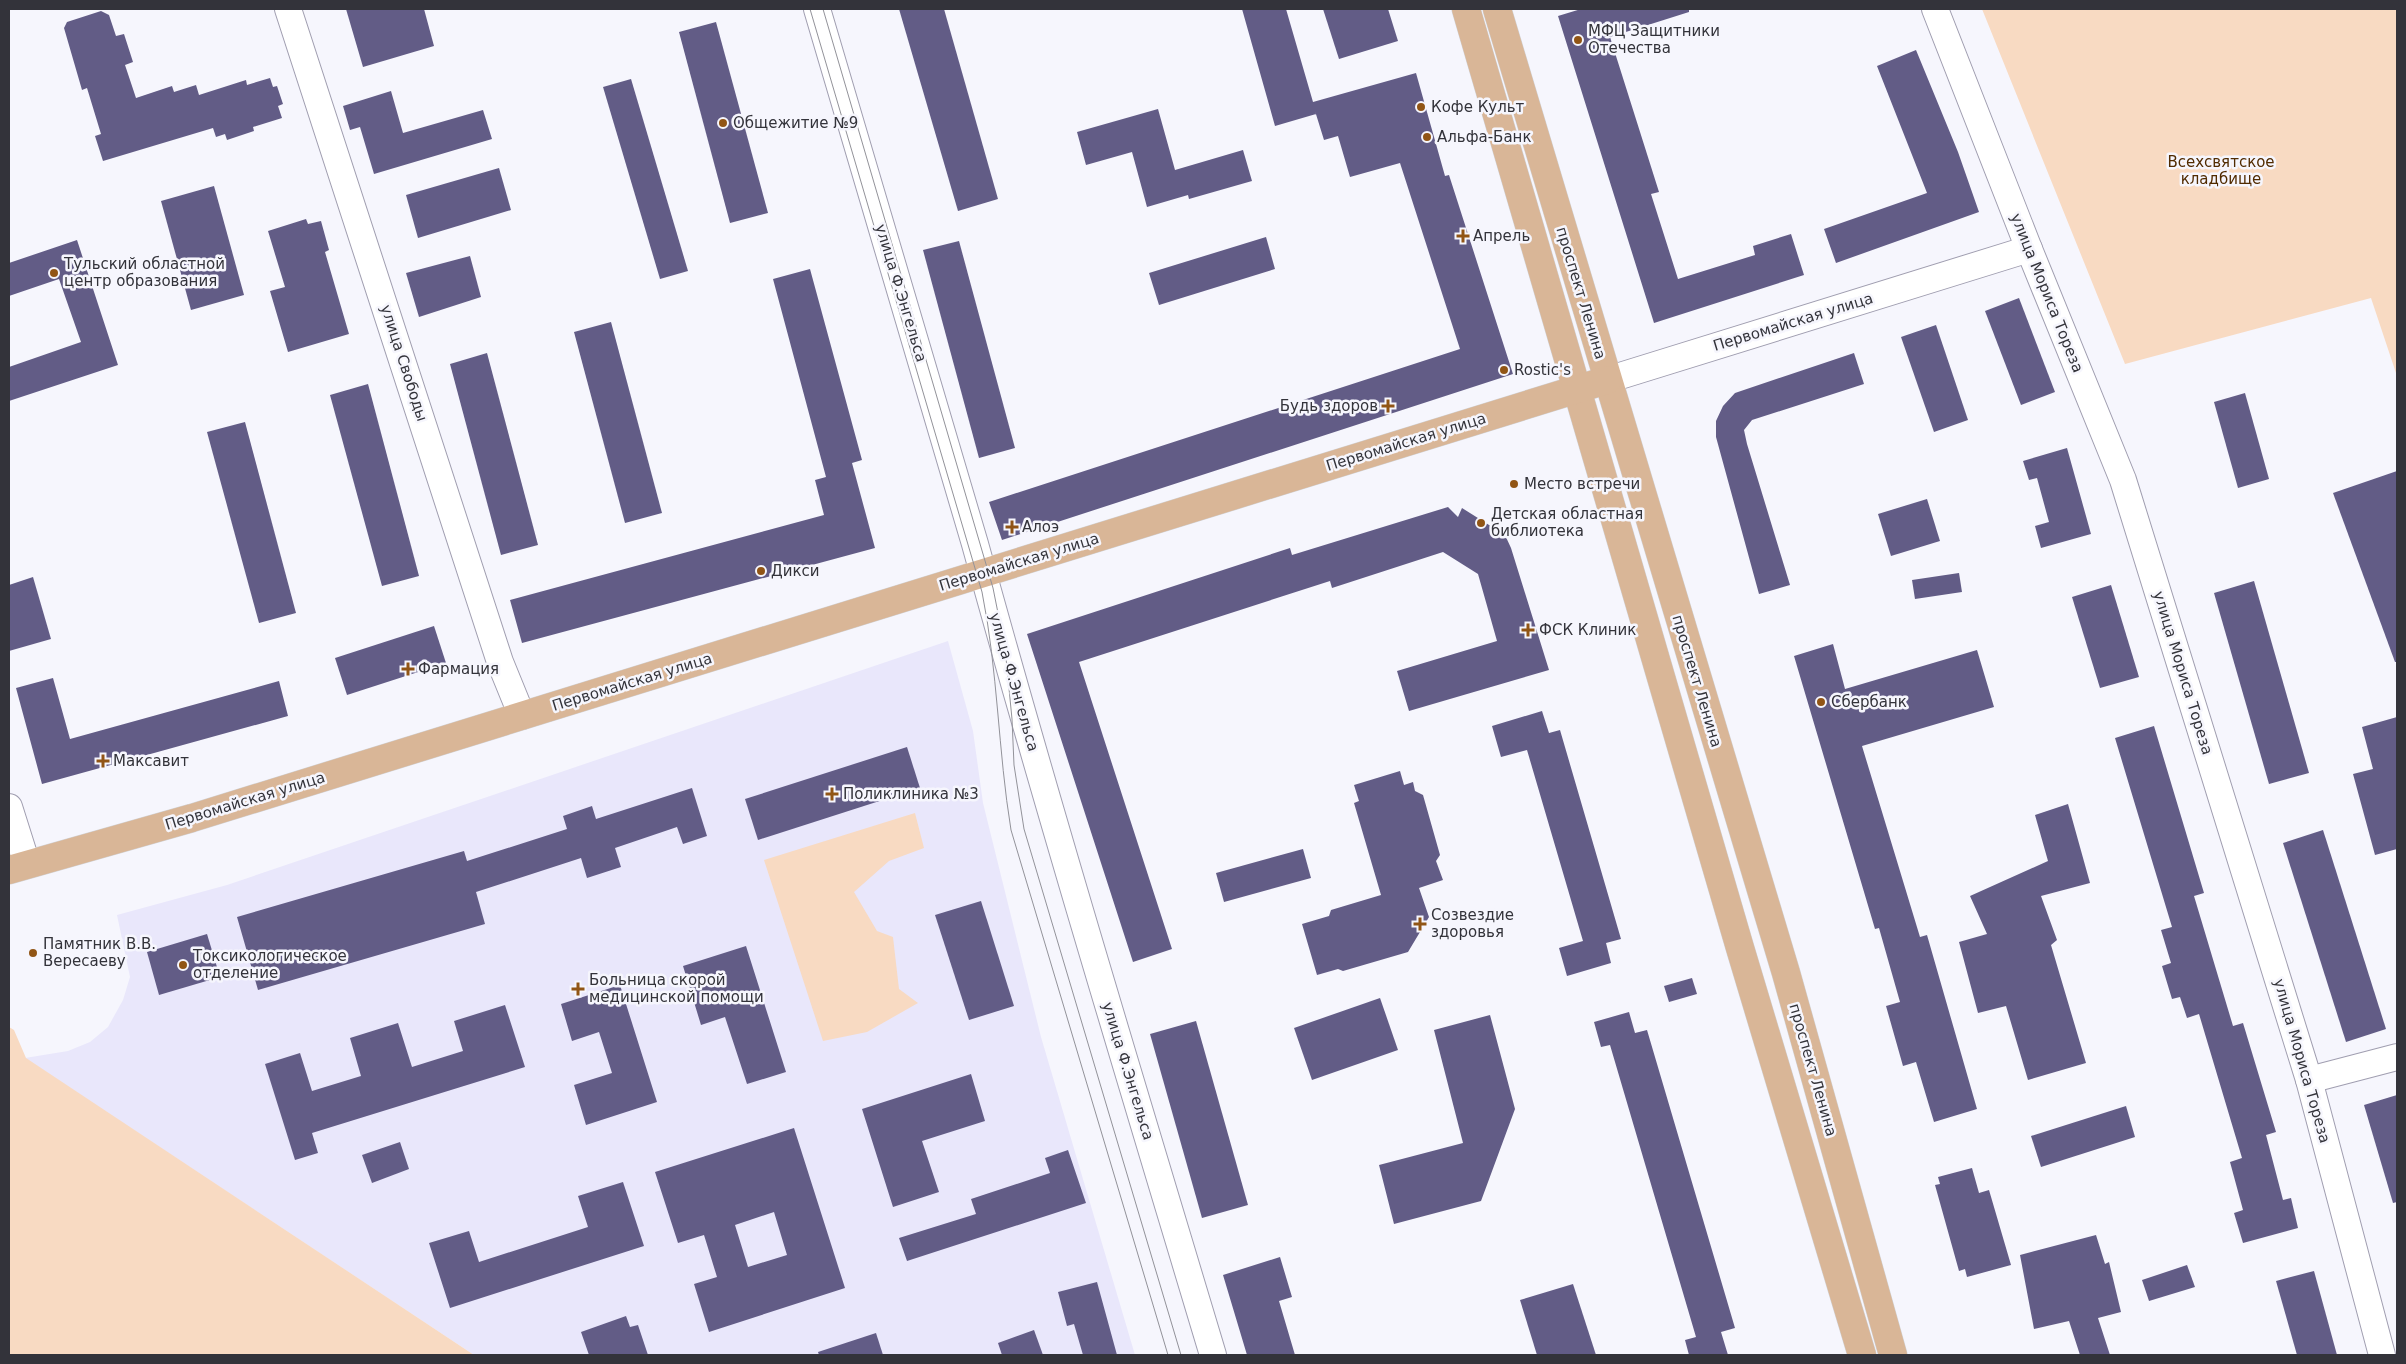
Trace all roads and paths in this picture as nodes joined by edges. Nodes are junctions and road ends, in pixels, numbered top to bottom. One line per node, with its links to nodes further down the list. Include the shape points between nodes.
1 (288, 9): 10 (street, улица Свободы, via 500,662)
2 (817, 9): 9 (street, улица Ф.Энгельса)
3 (1466, 9): 8 (main road, проспект Ленина)
4 (1497, 9): 7 (main road, проспект Ленина)
5 (1935, 9): 6 (street, улица Мориса Тореза)
6 (2029, 250): 7 (street, Первомайская улица); 14 (street, улица Мориса Тореза, via 2124,480)
7 (1607, 380): 8 (main road, Первомайская улица); 17 (main road, проспект Ленина, via 1783,964)
8 (1578, 389): 9 (main road, Первомайская улица); 16 (main road, проспект Ленина)
9 (983, 573): 10 (main road, Первомайская улица); 15 (street, улица Ф.Энгельса)
10 (522, 716): 12 (main road, Первомайская улица, via 192,818)
11 (9, 808): 12 (street)
12 (18, 867)
13 (2397, 1057): 14 (street)
14 (2309, 1080): 18 (street, улица Мориса Тореза)
15 (1214, 1355)
16 (1862, 1355)
17 (1894, 1355)
18 (2382, 1355)

